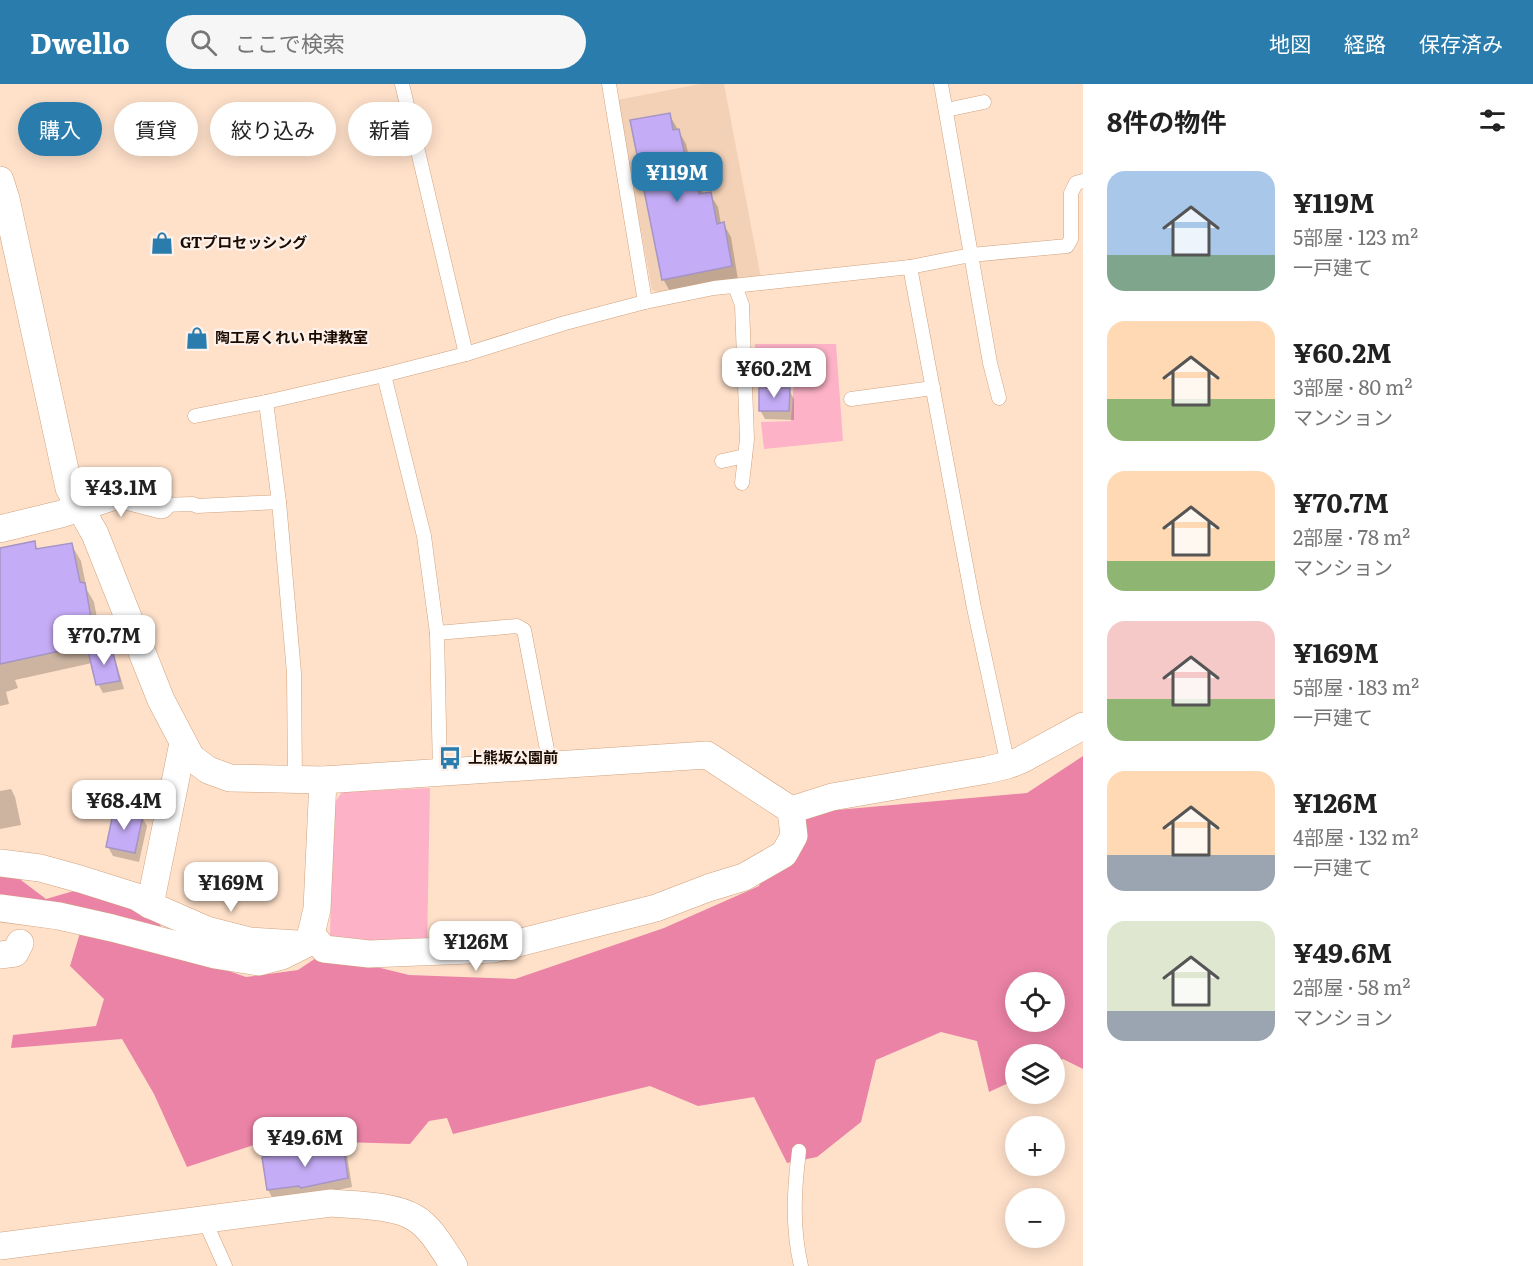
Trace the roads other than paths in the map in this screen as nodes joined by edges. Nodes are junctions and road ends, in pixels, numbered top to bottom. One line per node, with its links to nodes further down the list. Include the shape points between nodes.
1 (402, 84): 12 (lane)
2 (609, 84): 11 (lane)
3 (941, 84): 5 (lane)
4 (984, 102): 5 (lane)
5 (946, 110): 8 (lane)
6 (0, 180): 24 (street, via 69,488)
7 (1083, 182): 8 (lane, via 1076,183 1071,193 1071,239 1067,246)
8 (971, 255): 9 (lane); 15 (lane)
9 (910, 267): 10 (lane); 14 (lane)
10 (735, 286): 11 (lane); 19 (lane, via 742,305)
11 (645, 302): 12 (lane)
12 (466, 354): 13 (lane)
13 (384, 375): 17 (lane); 26 (lane, via 424,536)
14 (933, 388): 16 (lane); 30 (lane)
15 (999, 398)
16 (851, 399)
17 (266, 402): 18 (lane); 22 (lane)
18 (195, 416)
19 (745, 456): 20 (lane); 21 (lane)
20 (722, 461)
21 (742, 483)
22 (279, 502): 23 (lane); 32 (lane, via 294,673)
23 (161, 505): 24 (street, via 115,496)
24 (80, 507): 25 (street); 28 (street)
25 (0, 529)
26 (437, 633): 29 (lane, via 517,627 524,630); 31 (lane)
27 (1083, 726): 30 (street)
28 (183, 743): 32 (street, via 199,764 230,778); 36 (street)
29 (550, 765): 31 (street); 34 (street, via 707,755)
30 (1008, 765): 34 (street, via 832,797)
31 (440, 772): 33 (street)
32 (295, 779): 33 (street)
33 (323, 780): 38 (street, via 317,909)
34 (791, 810): 38 (street, via 794,836 784,854 744,877 656,908 494,949 369,954 324,949)
35 (0, 863): 36 (street, via 70,876 137,897)
36 (150, 905): 38 (street, via 207,930 250,941)
37 (0, 908): 38 (street, via 59,916 215,955 259,962 282,956)
38 (308, 939)
39 (799, 1151): 44 (lane, via 794,1223)
40 (204, 1219): 41 (street); 42 (lane); 43 (street, via 331,1203 402,1211 422,1223)
41 (0, 1246)
42 (225, 1266)
43 (454, 1266)
44 (801, 1266)

